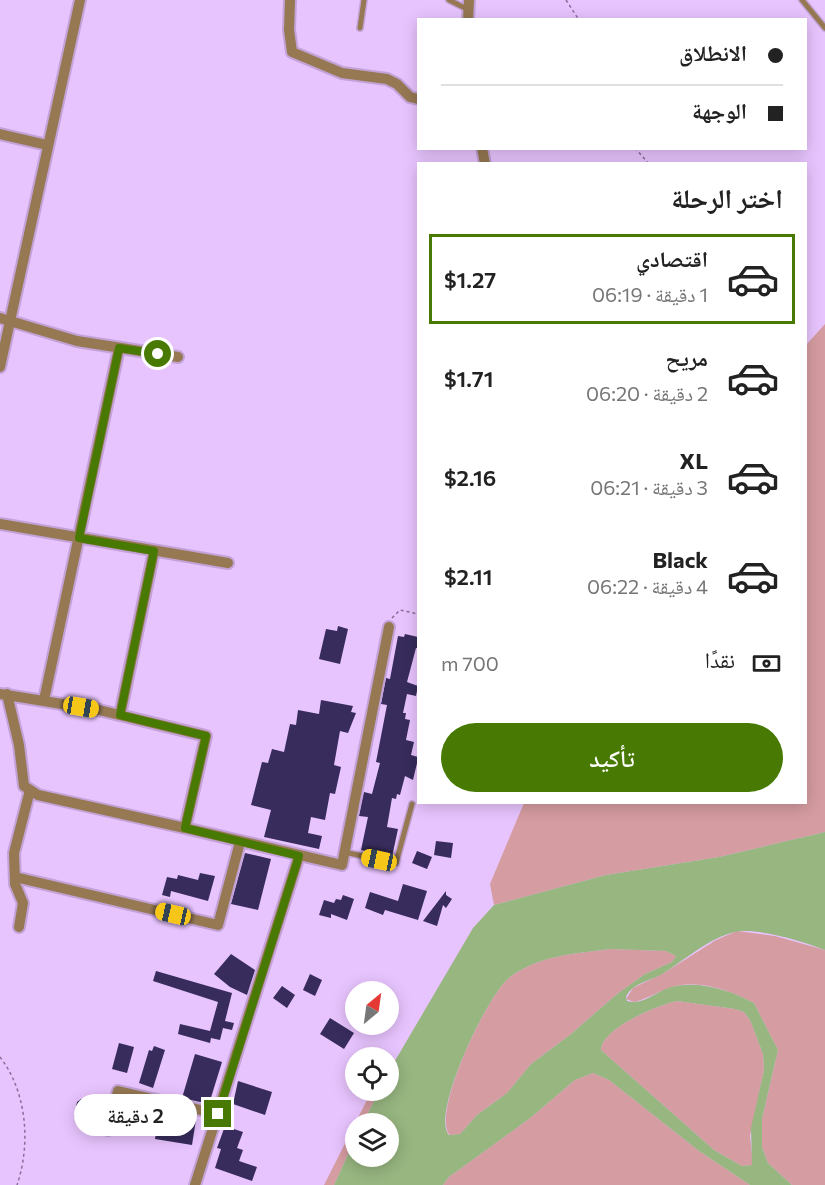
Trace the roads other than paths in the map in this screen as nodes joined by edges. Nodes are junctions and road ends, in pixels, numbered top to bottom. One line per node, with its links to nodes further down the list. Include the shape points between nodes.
1 (80, 0): 11 (street)
2 (290, 0): 9 (street, via 292,52 342,73 387,79)
3 (364, 0): 7 (lane)
4 (449, 0): 6 (lane)
5 (802, 0): 8 (lane)
6 (469, 10)
7 (360, 28)
8 (825, 28)
9 (417, 99)
10 (0, 134): 11 (street)
11 (47, 145): 12 (street)
12 (5, 319): 13 (street, via 76,341); 15 (street)
13 (119, 348): 14 (street); 17 (street)
14 (178, 357)
15 (0, 367)
16 (0, 524): 17 (street)
17 (79, 538): 18 (street); 22 (street)
18 (154, 551): 19 (street); 23 (street)
19 (228, 563)
20 (389, 627): 28 (street)
21 (3, 694): 22 (street); 24 (street, via 19,745 24,786)
22 (44, 700): 23 (street)
23 (120, 715): 26 (street, via 206,736)
24 (30, 790): 26 (street); 30 (street, via 14,853)
25 (412, 804): 28 (lane, via 396,863)
26 (185, 828): 27 (street)
27 (240, 842): 29 (street); 30 (street, via 218,925)
28 (344, 852): 29 (street, via 342,865)
29 (299, 856): 32 (street)
30 (15, 877): 31 (street, via 23,903)
31 (19, 927)
32 (218, 1114): 33 (street, via 118,1091); 34 (street)
33 (108, 1130)
34 (195, 1185)

